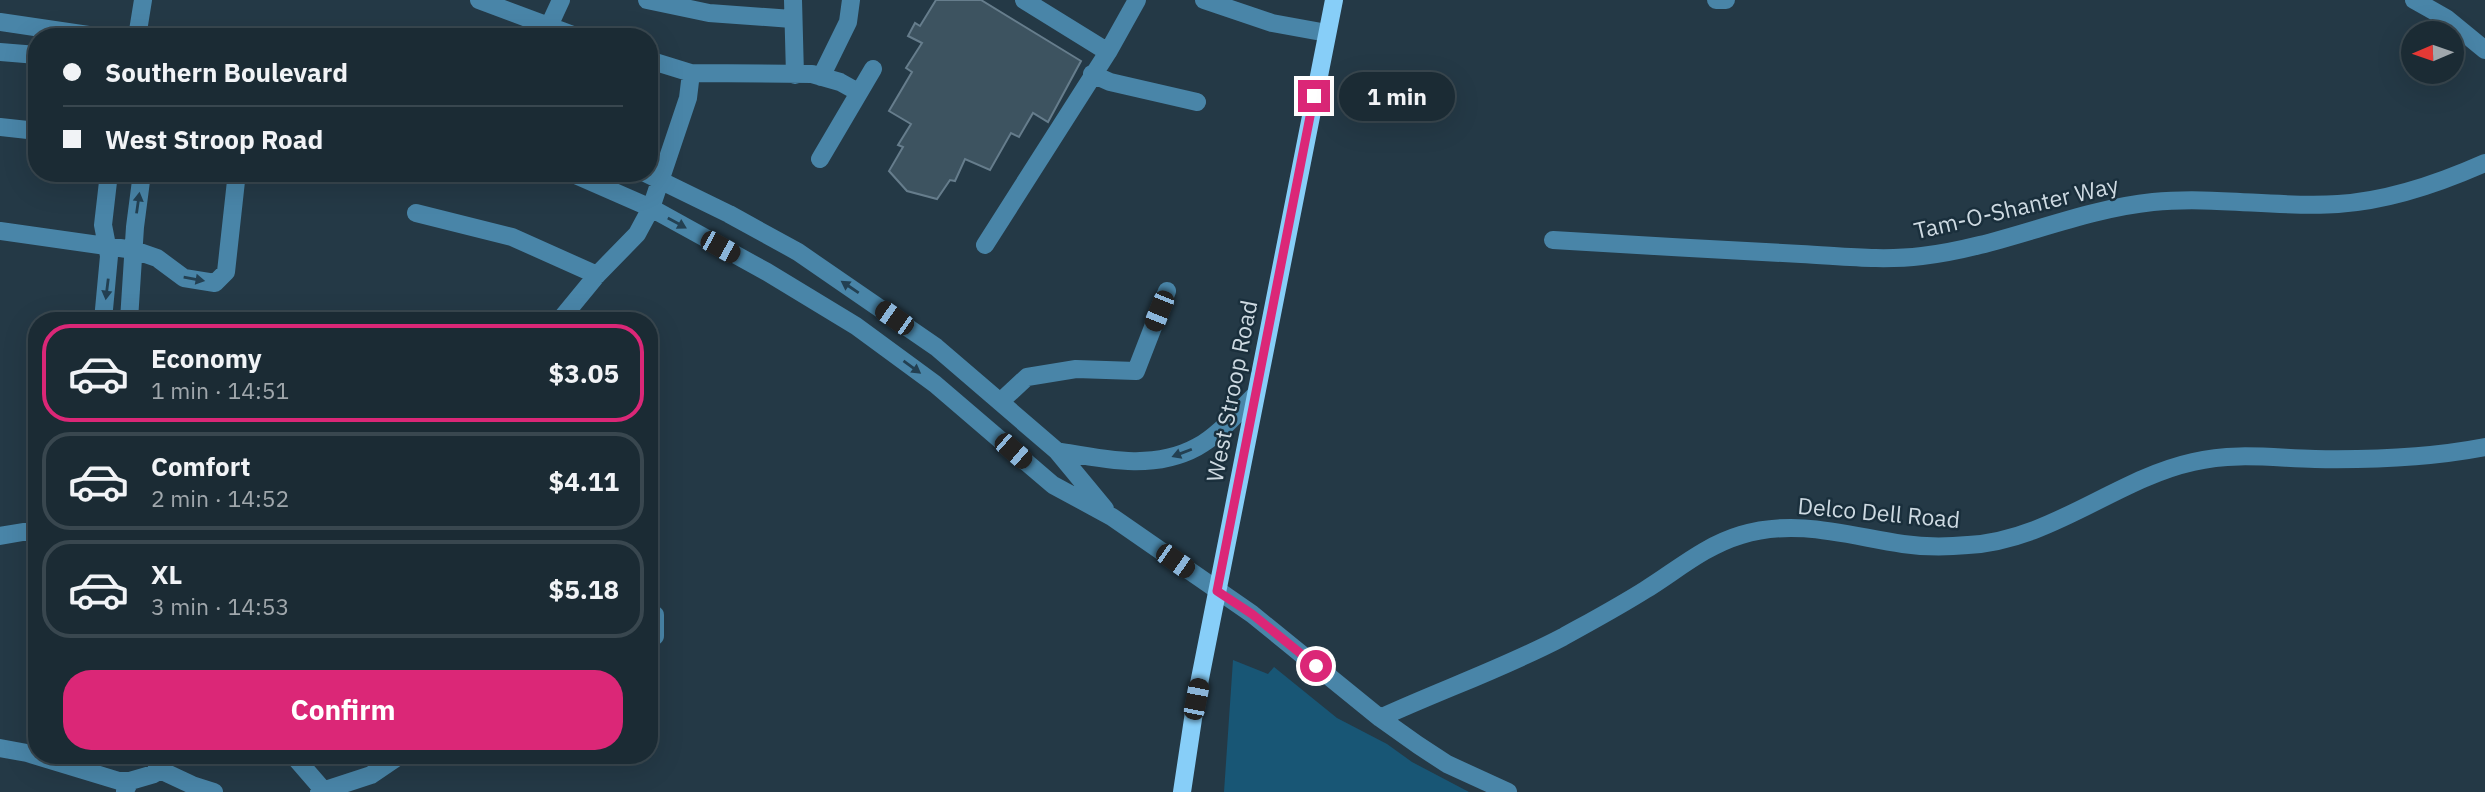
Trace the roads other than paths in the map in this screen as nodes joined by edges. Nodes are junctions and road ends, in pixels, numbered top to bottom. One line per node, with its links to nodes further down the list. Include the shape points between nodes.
1 (143, 0): 19 (street)
2 (479, 0): 14 (street)
3 (561, 0): 17 (street)
4 (647, 0): 15 (street, via 709,13)
5 (793, 0): 15 (street)
6 (851, 0): 31 (street, via 848,22)
7 (1024, 0): 24 (street)
8 (1137, 0): 24 (street)
9 (1204, 0): 21 (street, via 1272,23)
10 (1334, 0): 21 (main road, West Stroop Road)
11 (1716, 0): 12 (street)
12 (1726, 0)
13 (2414, 0): 22 (street, via 2446,18)
14 (498, 4): 17 (street)
15 (792, 19): 30 (street)
16 (0, 22): 18 (street)
17 (549, 26): 20 (street)
18 (41, 28)
19 (138, 28)
20 (554, 28)
21 (1328, 33): 57 (main road, West Stroop Road)
22 (2485, 50)
23 (0, 52): 25 (street)
24 (1108, 52): 29 (street)
25 (28, 54)
26 (658, 63): 28 (street)
27 (873, 69): 32 (street)
28 (691, 73): 30 (street); 38 (street, via 688,98)
29 (1092, 74): 33 (street); 49 (street)
30 (795, 75): 31 (street)
31 (821, 77): 32 (street)
32 (858, 92): 36 (street)
33 (1197, 102)
34 (0, 127): 35 (street)
35 (28, 130)
36 (820, 159)
37 (2485, 163): 48 (street, Tam-O-Shanter Way, via 2371,200 2338,204 2153,202 1923,256 1855,258)
38 (658, 166)
39 (658, 180): 58 (street, one-way to 39, via 936,347 798,252)
40 (108, 182): 50 (street, via 103,225)
41 (141, 182): 51 (street, one-way to 41)
42 (236, 182): 51 (street, one-way to 42, via 157,258 184,278 215,283 226,272)
43 (592, 182): 45 (street)
44 (653, 182): 45 (street)
45 (651, 208): 52 (street, via 637,234); 61 (street, one-way to 61, via 856,326 935,384 1053,485)
46 (416, 213): 52 (street, via 512,237)
47 (0, 231): 50 (street)
48 (1553, 240)
49 (985, 245)
50 (108, 248): 51 (street); 54 (street, one-way to 54)
51 (134, 250): 55 (street)
52 (597, 275): 56 (street)
53 (1167, 290): 58 (street, via 1136,371 1076,369 1027,377)
54 (104, 312)
55 (130, 312)
56 (567, 312)
57 (1254, 397): 60 (street, one-way to 60, via 1199,447 1173,457 1108,461); 64 (main road, West Stroop Road)
58 (1000, 402): 60 (street)
59 (2485, 447): 65 (street, Delco Dell Road, via 2404,459 2216,457 2168,469 2032,531 1970,545 1903,544 1819,529 1742,535 1690,559 1561,638)
60 (1057, 451): 61 (street)
61 (1112, 517): 64 (street)
62 (28, 531): 63 (street)
63 (0, 536)
64 (1217, 591): 65 (street); 76 (main road, West Stroop Road)
65 (1380, 718): 77 (street, via 1447,764)
66 (0, 748): 67 (street)
67 (28, 752)
68 (65, 764): 73 (street)
69 (160, 764): 73 (street)
70 (165, 764): 75 (street, via 192,785)
71 (300, 764): 74 (street)
72 (388, 764): 74 (street, via 372,775)
73 (127, 787)
74 (321, 791)
75 (214, 792)
76 (1182, 792)
77 (1508, 792)

